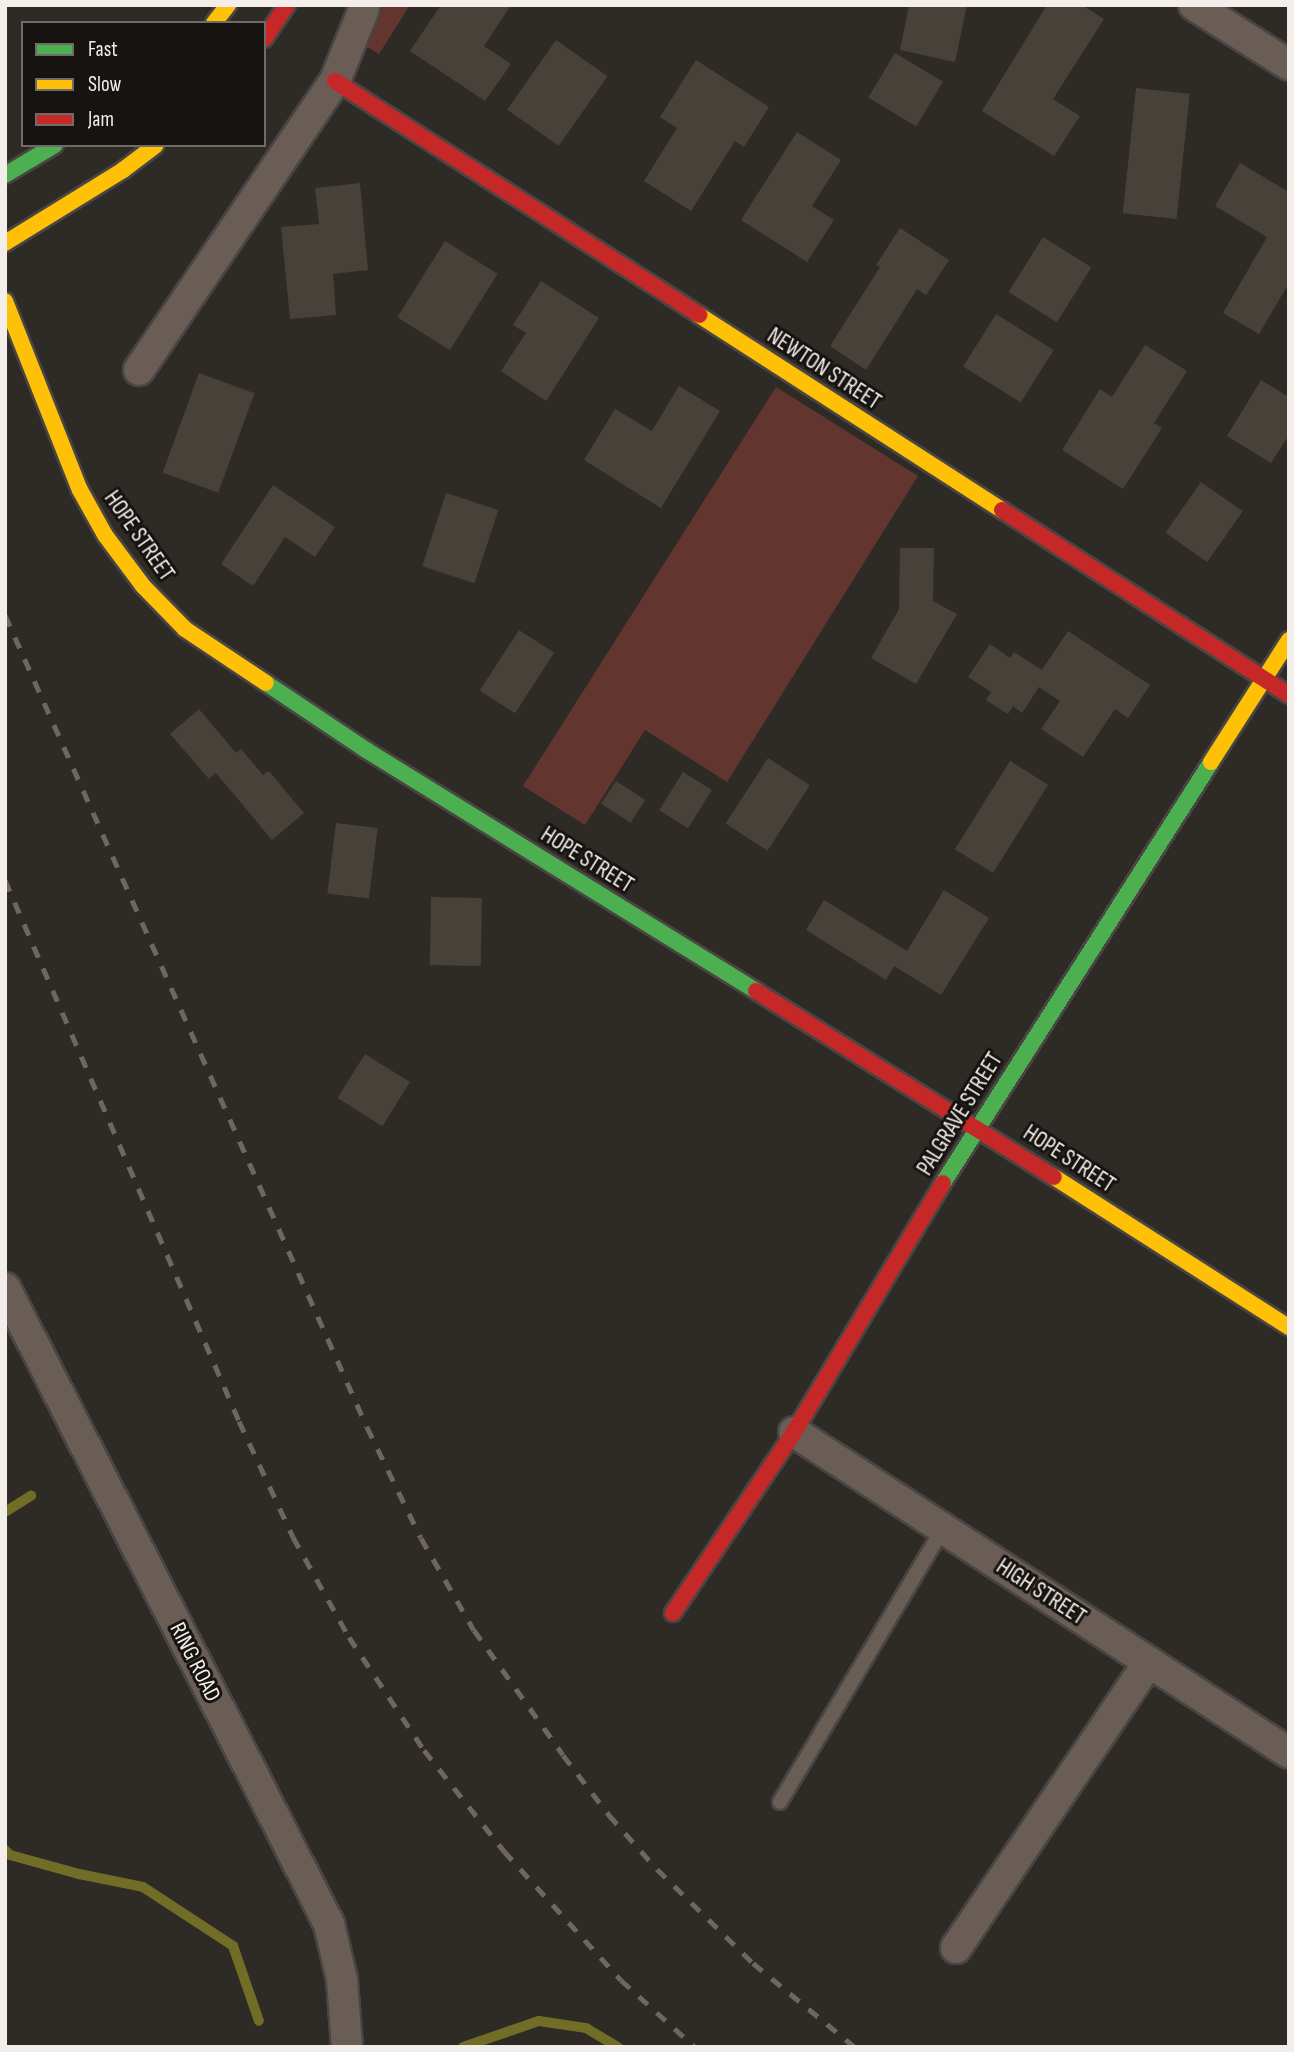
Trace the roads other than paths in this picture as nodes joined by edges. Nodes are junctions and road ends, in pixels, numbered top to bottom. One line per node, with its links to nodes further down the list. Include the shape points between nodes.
1 (228, 5): 5 (street)
2 (287, 5): 6 (street)
3 (1194, 5): 7 (street)
4 (364, 9): 8 (street)
5 (216, 21)
6 (266, 36)
7 (1289, 65)
8 (335, 81): 14 (street); 16 (street, NEWTON STREET)
9 (52, 147): 11 (street)
10 (153, 147): 12 (street)
11 (5, 175)
12 (5, 243)
13 (5, 301): 18 (street, HOPE STREET, via 80,490 135,576 185,629 366,750)
14 (139, 370)
15 (1289, 640): 16 (street, PALGRAVE STREET)
16 (1264, 679): 17 (street, NEWTON STREET); 18 (street, PALGRAVE STREET)
17 (1289, 695)
18 (977, 1127): 20 (street, HOPE STREET); 21 (street, PALGRAVE STREET)
19 (5, 1288): 28 (street, RING ROAD, via 328,1924 342,1980)
20 (1289, 1327)
21 (794, 1432): 22 (street, HIGH STREET); 23 (street, PALGRAVE STREET)
22 (943, 1529): 24 (street, HIGH STREET); 26 (lane)
23 (673, 1613)
24 (1149, 1662): 25 (street, HIGH STREET); 27 (street)
25 (1289, 1752)
26 (780, 1802)
27 (956, 1948)
28 (347, 2047)

